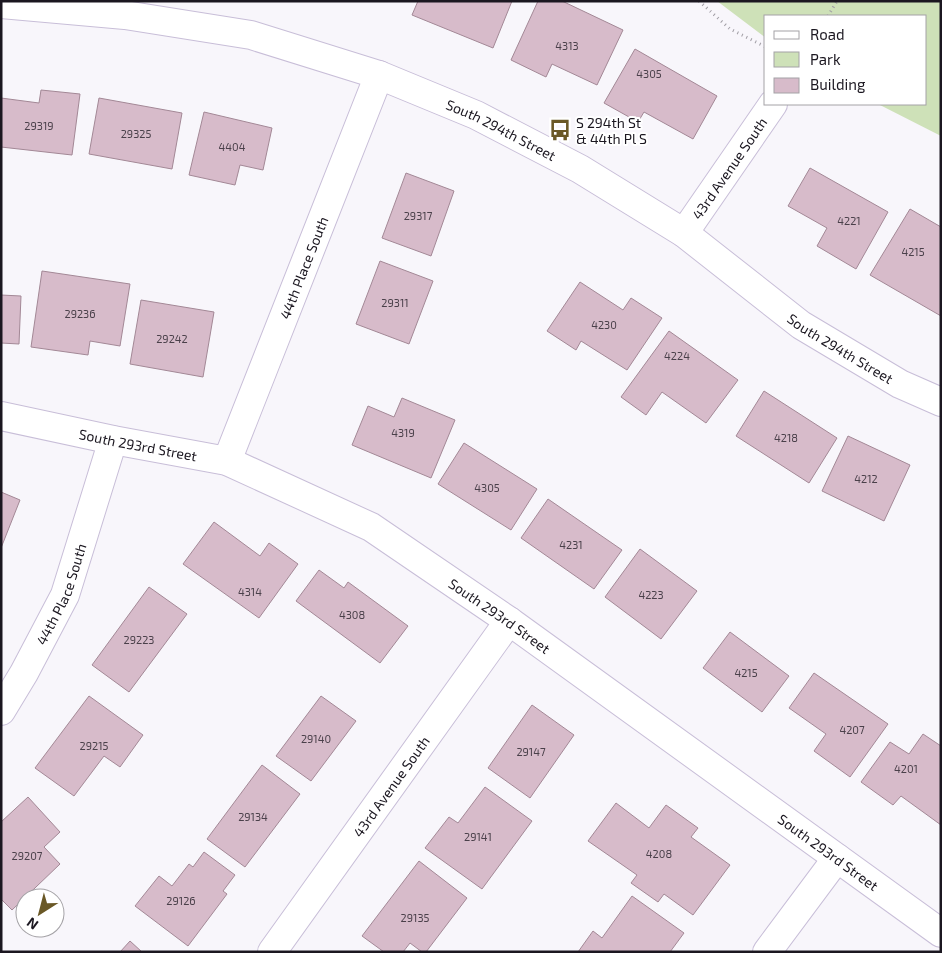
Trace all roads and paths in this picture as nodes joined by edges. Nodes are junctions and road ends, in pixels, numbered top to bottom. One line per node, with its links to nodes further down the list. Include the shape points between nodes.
1 (699, 1): 6 (path, via 730,29)
2 (837, 1): 5 (path)
3 (1, 4): 4 (street, South 294th Street)
4 (127, 8): 7 (street, South 294th Street, via 251,35)
5 (829, 15)
6 (764, 46)
7 (379, 75): 9 (street, South 294th Street, via 476,115 580,169); 13 (street, 44th Place South)
8 (772, 105): 9 (street, 43rd Avenue South)
9 (684, 233): 10 (street, South 294th Street, via 801,324 900,384)
10 (941, 402)
11 (1, 416): 12 (street, South 293rd Street)
12 (113, 440): 13 (street, South 293rd Street); 15 (street, 44th Place South, via 65,594)
13 (227, 461): 14 (street, South 293rd Street, via 371,527)
14 (510, 621): 16 (street, South 293rd Street); 18 (street, 43rd Avenue South)
15 (1, 711)
16 (837, 858): 17 (street, South 293rd Street); 19 (street)
17 (941, 933)
18 (272, 952)
19 (767, 952)

